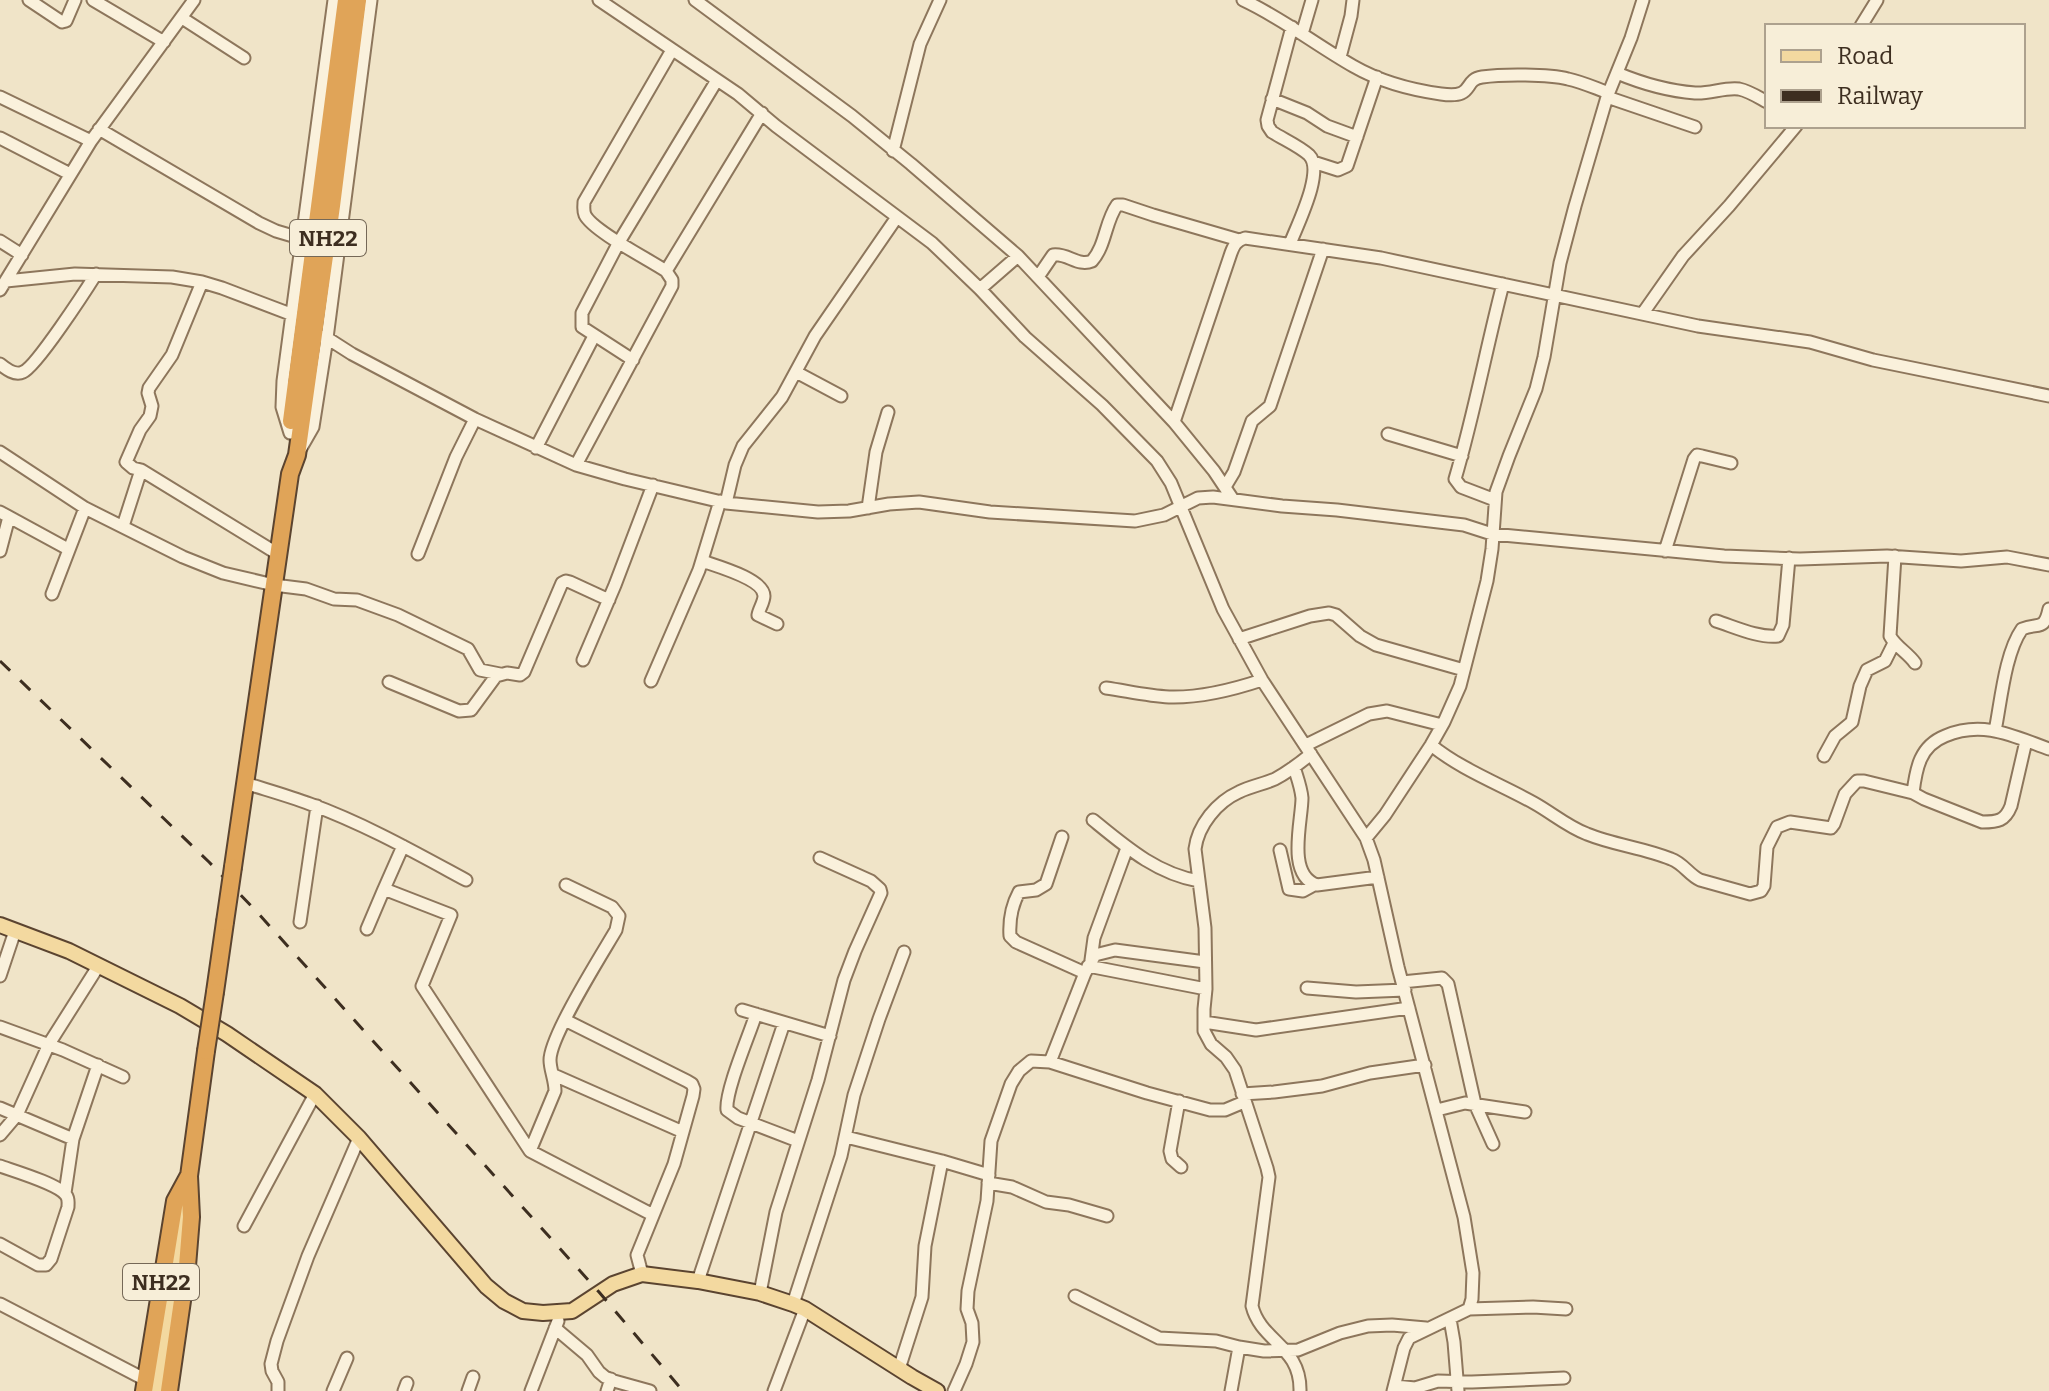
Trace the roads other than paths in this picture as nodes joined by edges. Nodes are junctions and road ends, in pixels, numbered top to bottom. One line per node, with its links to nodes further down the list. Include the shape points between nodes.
1 (29, 0): 2 (street, via 62,22 70,17)
2 (75, 0)
3 (93, 0): 21 (street)
4 (334, 0): 43 (street, NH22)
5 (346, 0): 54 (highway, NH22)
6 (358, 0): 54 (highway, NH22)
7 (371, 0): 54 (street, NH22)
8 (599, 0): 22 (street)
9 (695, 0): 39 (street)
10 (940, 0): 39 (street, via 920,44)
11 (1243, 0): 17 (street)
12 (1312, 0): 20 (street)
13 (1353, 0): 23 (street)
14 (1643, 0): 25 (street)
15 (1877, 0): 19 (street)
16 (190, 1): 18 (street)
17 (1263, 4): 20 (street)
18 (182, 18): 21 (street); 24 (street)
19 (1862, 24)
20 (1297, 30): 23 (street); 30 (street)
21 (164, 42): 35 (street)
22 (672, 50): 27 (street); 46 (street, via 584,202 586,217)
23 (1340, 57): 26 (street)
24 (244, 58)
25 (1617, 73): 28 (street); 31 (street, via 1690,92 1737,89)
26 (1377, 77): 28 (street, via 1457,96 1484,76 1557,77); 36 (street)
27 (717, 80): 32 (street); 46 (street)
28 (1608, 95): 33 (street); 59 (street)
29 (0, 97): 38 (street)
30 (1272, 99): 36 (street); 40 (street, via 1268,126)
31 (1765, 101)
32 (762, 113): 42 (street); 51 (street)
33 (1695, 127)
34 (1794, 128): 60 (street, via 1683,256)
35 (99, 129): 38 (street); 43 (street, via 259,223)
36 (1357, 137): 40 (street, via 1343,169)
37 (0, 138): 41 (street)
38 (91, 141): 41 (street)
39 (893, 151): 50 (street)
40 (1313, 162): 47 (street, via 1311,186)
41 (70, 174): 49 (street)
42 (897, 217): 58 (street); 66 (street)
43 (303, 239): 61 (street, NH22)
44 (1239, 240): 47 (street); 53 (street, via 1117,205 1092,261 1081,264 1053,255); 71 (street)
45 (0, 241): 49 (street)
46 (619, 242): 51 (street); 63 (street, via 582,313 582,327)
47 (1290, 244): 48 (street)
48 (1323, 249): 56 (street); 82 (street, via 1270,406 1252,421)
49 (22, 255): 57 (street)
50 (1018, 256): 53 (street); 58 (street)
51 (666, 271): 64 (street, via 672,286)
52 (96, 274): 55 (street); 57 (street, via 52,275); 65 (street, via 28,369 15,373)
53 (1038, 277): 71 (street)
54 (322, 281): 62 (highway, NH22); 62 (street, NH22)
55 (202, 282): 61 (street); 79 (street, via 172,355 149,388 150,416 126,462)
56 (1503, 284): 59 (street); 76 (street)
57 (3, 286)
58 (980, 289): 86 (street, via 1157,461)
59 (1554, 295): 60 (street); 84 (street, via 1536,389)
60 (1643, 313): 68 (street, via 1810,342)
61 (293, 315): 72 (street, NH22, via 282,407)
62 (315, 335): 70 (street); 72 (highway, NH22); 80 (highway, NH22)
63 (594, 336): 64 (street); 74 (street)
64 (633, 360): 78 (street)
65 (0, 364)
66 (796, 372): 67 (street); 85 (street, via 738,455)
67 (841, 396)
68 (2049, 396)
69 (888, 412): 88 (street)
70 (475, 419): 74 (street); 96 (street)
71 (1174, 422): 82 (street)
72 (290, 433): 80 (highway, NH22)
73 (1388, 434): 76 (street)
74 (536, 448): 78 (street)
75 (0, 452): 87 (street)
76 (1462, 456): 84 (street, via 1457,484)
77 (1731, 463): 94 (street, via 1697,455)
78 (576, 465): 81 (street)
79 (141, 470): 90 (street); 95 (street)
80 (290, 474): 95 (highway, NH22)
81 (653, 485): 85 (street); 103 (street)
82 (1225, 487): 83 (street)
83 (1232, 498): 86 (street, via 1198,498); 91 (street, via 1464,525)
84 (1495, 500): 91 (street)
85 (723, 502): 88 (street, via 804,512); 99 (street)
86 (1181, 507): 88 (street, via 1135,521 919,502); 107 (street)
87 (85, 508): 90 (street); 92 (street)
88 (868, 508)
89 (5, 515): 92 (street); 93 (street)
90 (123, 526): 101 (street, via 208,568)
91 (1492, 534): 94 (street); 111 (street, via 1487,581)
92 (68, 549): 102 (street)
93 (0, 551)
94 (1665, 551): 98 (street)
95 (278, 554): 101 (highway, NH22)
96 (418, 554)
97 (1895, 556): 98 (street); 100 (street, via 1961,561 2007,557); 108 (street, via 1889,631)
98 (1789, 558): 105 (street, via 1778,636)
99 (702, 561): 106 (street, via 760,587 764,598 758,615); 114 (street)
100 (2049, 565)
101 (274, 585): 112 (street, via 357,600 398,615 468,649 480,670); 125 (highway, NH22)
102 (52, 594)
103 (609, 600): 109 (street); 112 (street, via 562,583 524,672)
104 (2049, 609): 118 (street, via 2042,625 2022,629 2016,639)
105 (1716, 621)
106 (777, 624)
107 (1239, 639): 111 (street, via 1329,613 1376,645); 113 (street)
108 (1894, 643): 110 (street); 123 (street, via 1885,661 1864,676 1852,722 1835,736)
109 (583, 660)
110 (1915, 663)
111 (1464, 670): 117 (street)
112 (500, 674): 115 (street, via 466,712)
113 (1262, 680): 116 (street, via 1184,697); 122 (street)
114 (651, 681)
115 (389, 682)
116 (1106, 688)
117 (1442, 725): 120 (street); 122 (street, via 1387,711 1369,714)
118 (1995, 731): 119 (street); 126 (street, via 1962,730 1932,742 1920,759)
119 (2026, 741): 121 (street); 126 (street, via 2011,806 2001,820 1969,818)
120 (1431, 745): 126 (street, via 1576,829 1674,860 1693,877 1750,894 1764,886 1767,847 1777,827 1790,822 1831,828 1845,794 1857,781); 130 (street)
121 (2049, 749)
122 (1309, 750): 124 (street); 130 (street)
123 (1824, 756)
124 (1294, 767): 137 (street, via 1239,792 1208,818 1196,840); 139 (street, via 1302,798 1297,847 1303,871)
125 (245, 783): 127 (street); 187 (highway, NH22, bridge)
126 (1913, 793)
127 (317, 806): 131 (street); 141 (street)
128 (1093, 820): 132 (street)
129 (1062, 837): 148 (street, via 1046,884 1016,896 1010,936)
130 (1366, 838): 135 (street)
131 (403, 846): 136 (street); 140 (street)
132 (1127, 848): 137 (street, via 1170,874); 148 (street)
133 (1280, 850): 139 (street, via 1289,889 1303,891)
134 (820, 858): 160 (street, via 871,881 881,893 849,964)
135 (1378, 877): 139 (street); 150 (street)
136 (466, 880)
137 (1199, 881): 146 (street)
138 (566, 885): 156 (street, via 612,907 619,916)
139 (1314, 885)
140 (384, 889): 143 (street); 183 (street, via 451,915 422,986)
141 (300, 922)
142 (0, 925): 144 (main road)
143 (367, 929)
144 (15, 931): 147 (main road); 149 (street)
145 (904, 952): 178 (street, via 854,1095)
146 (1205, 962): 148 (street, via 1115,950 1095,955); 152 (street)
147 (99, 965): 161 (street); 167 (main road, via 227,1034)
148 (1088, 967): 152 (street); 162 (street)
149 (0, 976)
150 (1404, 986): 151 (street, via 1344,992); 153 (street); 170 (street, via 1436,978 1448,984)
151 (1307, 988)
152 (1206, 989): 157 (street)
153 (1409, 1008): 157 (street, via 1256,1030); 164 (street)
154 (742, 1010): 155 (street)
155 (756, 1014): 158 (street); 175 (street, via 726,1105 731,1115)
156 (565, 1020): 165 (street, via 551,1052); 176 (street, via 692,1084)
157 (1204, 1022): 168 (street, via 1206,1037 1235,1070)
158 (784, 1023): 160 (street); 175 (street)
159 (0, 1027): 161 (street)
160 (830, 1036): 181 (street)
161 (49, 1044): 163 (street); 174 (street)
162 (1050, 1062): 169 (street); 188 (street, via 1031,1061 1011,1084 991,1141)
163 (98, 1065): 166 (street); 180 (street)
164 (1425, 1065): 168 (street); 172 (street)
165 (554, 1075): 176 (street); 183 (street, via 555,1091)
166 (123, 1077)
167 (315, 1094): 179 (main road); 192 (street)
168 (1243, 1098): 169 (street, via 1217,1111); 206 (street, via 1269,1177 1252,1306 1255,1317)
169 (1179, 1101): 186 (street, via 1170,1151)
170 (1475, 1104): 172 (street); 173 (street); 182 (street)
171 (0, 1108): 174 (street)
172 (1437, 1110): 200 (street, via 1469,1236)
173 (1525, 1112)
174 (17, 1115): 177 (street); 180 (street)
175 (750, 1123): 181 (street); 195 (street)
176 (683, 1132): 190 (street)
177 (0, 1135)
178 (846, 1137): 184 (street); 199 (street)
179 (359, 1138): 203 (main road, via 486,1286 523,1311); 216 (street, via 277,1341 271,1364)
180 (73, 1139): 189 (street)
181 (798, 1141): 196 (street, via 776,1212)
182 (1493, 1144)
183 (530, 1151): 190 (street)
184 (942, 1161): 188 (street); 208 (street, via 925,1246 922,1297)
185 (0, 1166): 189 (street)
186 (1181, 1167)
187 (189, 1176): 213 (main road); 213 (highway, NH22, via 175,1201); 215 (highway, NH22, via 190,1231)
188 (988, 1179): 191 (street, via 1046,1202); 223 (street, via 968,1291 973,1342)
189 (65, 1193): 193 (street, via 68,1207 46,1265)
190 (653, 1215): 194 (street, via 637,1255)
191 (1107, 1216)
192 (244, 1226)
193 (0, 1244)
194 (642, 1274): 195 (main road); 203 (main road, via 613,1284)
195 (698, 1281): 196 (main road)
196 (760, 1293): 199 (main road)
197 (1075, 1296): 205 (street, via 1159,1338)
198 (0, 1304): 213 (street)
199 (799, 1306): 208 (main road); 221 (street)
200 (1469, 1309): 201 (street); 202 (street)
201 (1566, 1309)
202 (1450, 1319): 204 (street); 212 (street)
203 (558, 1320): 211 (street); 219 (street)
204 (1427, 1328): 206 (street, via 1360,1328); 214 (street, via 1406,1342)
205 (1239, 1347): 206 (street); 224 (street)
206 (1286, 1351): 225 (street, via 1298,1369)
207 (347, 1358): 217 (street)
208 (899, 1369): 222 (main road)
209 (473, 1377): 218 (street)
210 (1564, 1378): 212 (street)
211 (609, 1385): 220 (street)
212 (1457, 1386): 214 (street, via 1438,1381)
213 (149, 1387)
214 (1394, 1389)
215 (169, 1391)
216 (278, 1391)
217 (333, 1391)
218 (468, 1391)
219 (531, 1391)
220 (650, 1391)
221 (774, 1391)
222 (937, 1391)
223 (954, 1391)
224 (1231, 1391)
225 (1300, 1391)

